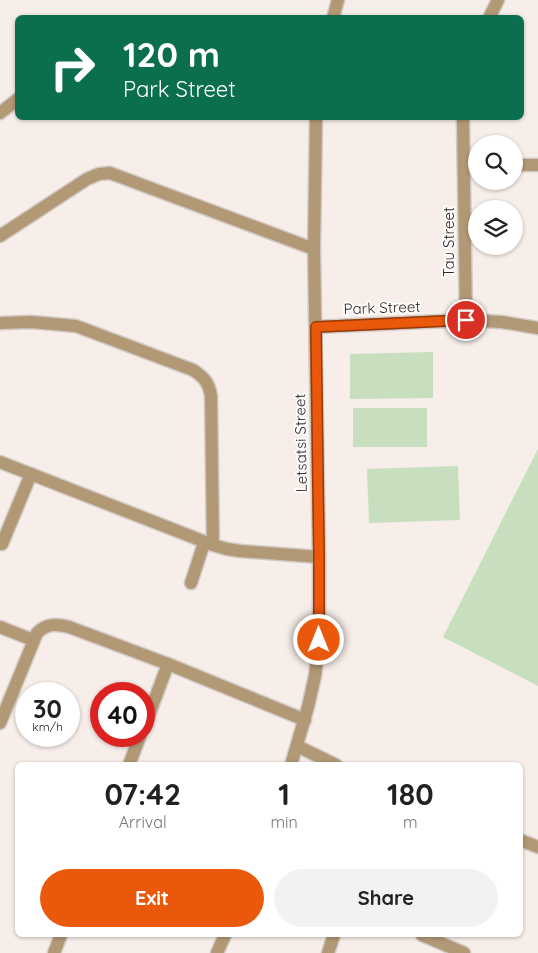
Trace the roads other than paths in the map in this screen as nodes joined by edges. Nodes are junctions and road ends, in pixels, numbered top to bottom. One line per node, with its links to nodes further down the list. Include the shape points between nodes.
1 (338, 0): 3 (street)
2 (498, 0): 4 (street)
3 (334, 15)
4 (490, 15)
5 (15, 101): 6 (street)
6 (0, 113)
7 (316, 120): 14 (street, Letsatsi Street)
8 (463, 120): 9 (street, Tau Street)
9 (468, 151)
10 (523, 165): 11 (street)
11 (538, 165)
12 (469, 190): 15 (street, Tau Street)
13 (0, 236): 14 (street, via 87,179 110,172)
14 (314, 249): 17 (street, Letsatsi Street)
15 (466, 320): 17 (street, Park Street); 18 (street, Park Street)
16 (0, 323): 22 (street, via 76,326 193,370 204,378 211,396)
17 (316, 327): 23 (street, Letsatsi Street)
18 (538, 328)
19 (0, 462): 20 (street)
20 (31, 474): 21 (street); 22 (street)
21 (2, 544)
22 (209, 544): 23 (street, via 240,551); 24 (street)
23 (319, 557): 29 (street, Letsatsi Street, via 319,640)
24 (191, 583)
25 (0, 627): 26 (street)
26 (34, 640): 27 (street, via 45,627 60,625); 30 (street)
27 (168, 664): 28 (street); 29 (street)
28 (155, 699)
29 (305, 720): 31 (street, Letsatsi Street)
30 (0, 723)
31 (297, 746): 34 (street, Letsatsi Street); 35 (street)
32 (136, 747): 33 (street)
33 (130, 762)
34 (292, 762)
35 (330, 762)
36 (523, 841): 37 (street)
37 (538, 847)
38 (60, 937): 42 (street)
39 (224, 937): 43 (street)
40 (333, 937): 44 (street)
41 (427, 937): 45 (street)
42 (54, 953)
43 (217, 953)
44 (328, 953)
45 (464, 953)

